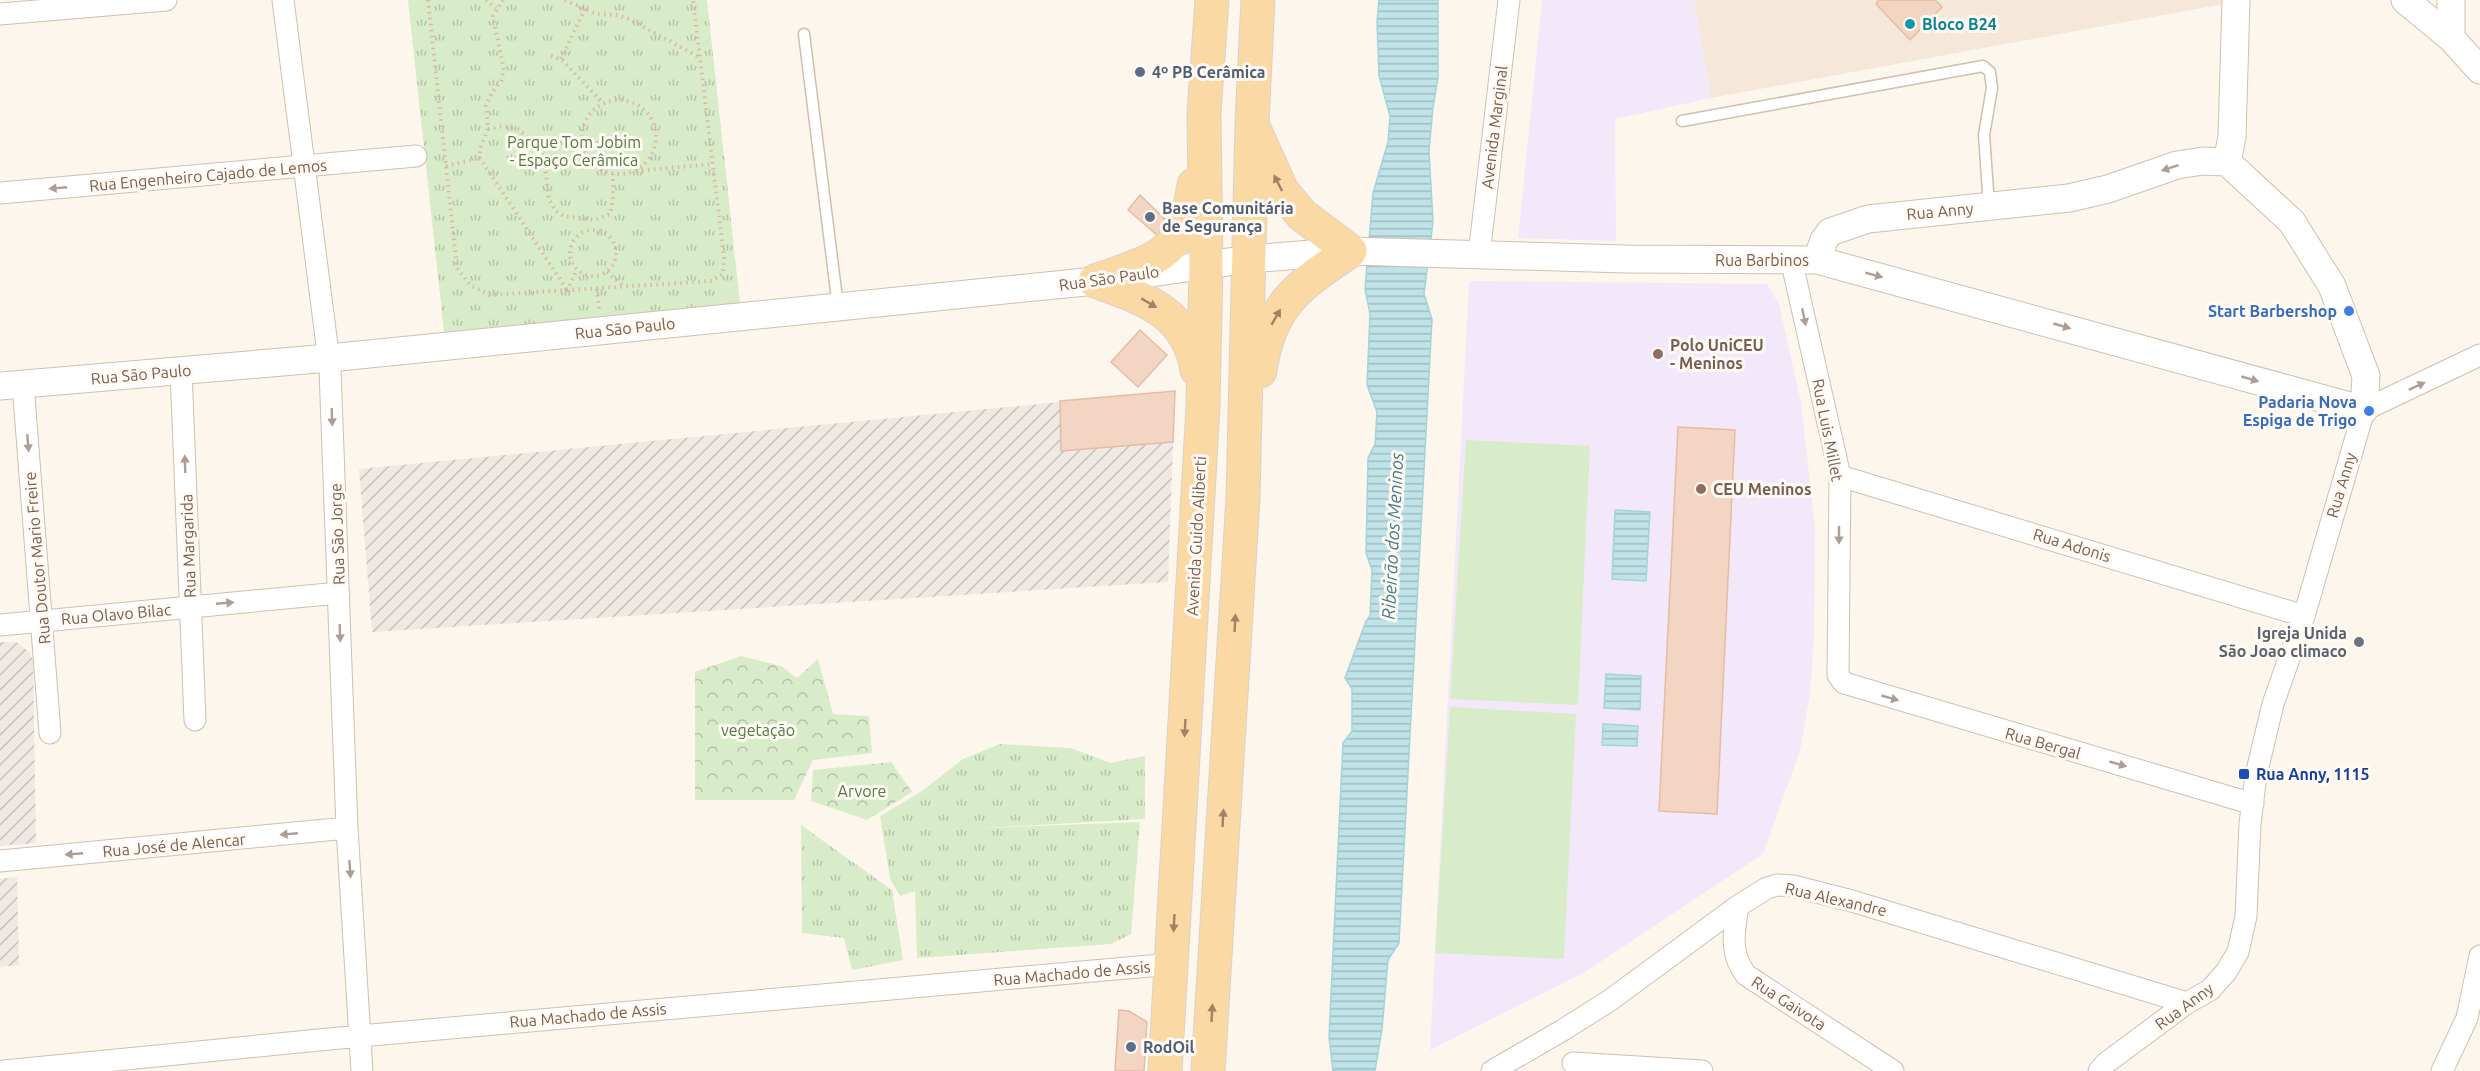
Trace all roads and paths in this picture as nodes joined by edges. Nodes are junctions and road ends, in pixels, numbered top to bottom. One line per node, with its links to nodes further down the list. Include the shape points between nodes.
1 (166, 0): 16 (street)
2 (283, 0): 34 (street, Rua São Jorge)
3 (486, 0): 14 (path)
4 (503, 0): 14 (path)
5 (565, 0): 15 (path)
6 (693, 0): 22 (path)
7 (1212, 0): 19 (main road, Avenida Guido Aliberti)
8 (1258, 0): 20 (main road)
9 (1509, 0): 43 (street, Avenida Marginal)
10 (2236, 0): 32 (street, via 2232,137)
11 (2404, 0): 18 (street)
12 (2451, 0): 18 (street)
13 (430, 1): 35 (path)
14 (496, 8): 29 (path, via 493,16 504,70 486,106)
15 (585, 9): 22 (path, via 629,19); 23 (path)
16 (0, 14)
17 (804, 34): 52 (lane)
18 (2451, 38): 24 (street)
19 (1210, 40): 20 (main road); 26 (main road, Avenida Guido Aliberti)
20 (1256, 42): 28 (main road)
21 (551, 56): 23 (path)
22 (700, 57): 33 (path)
23 (561, 59): 25 (path)
24 (2480, 70)
25 (603, 103): 36 (path, via 624,100 650,117 656,137 654,148 650,158); 37 (path, via 587,117 581,137 587,157)
26 (1204, 113): 46 (main road, Avenida Guido Aliberti); 49 (main road, via 1191,202 1181,230 1151,262)
27 (1682, 121): 39 (lane, via 1983,66 1990,72 1992,88 1984,135)
28 (1252, 122): 42 (main road, one-way to 28, via 1302,215 1282,191); 44 (main road)
29 (488, 129): 31 (path); 40 (path, via 518,129 544,157 549,200 556,211 563,216)
30 (416, 156): 34 (street, Rua Engenheiro Cajado de Lemos)
31 (480, 158): 35 (path); 51 (path)
32 (2227, 162): 39 (street, Rua Anny, one-way to 39, via 2177,165 2070,198); 58 (street, Rua Anny, via 2292,222 2332,286 2366,376)
33 (712, 164): 36 (path); 50 (path, via 723,273 712,281)
34 (305, 166): 38 (street, Rua Engenheiro Cajado de Lemos, one-way to 38); 54 (street, Rua São Jorge)
35 (446, 166): 51 (path, via 457,268 470,285 490,296)
36 (634, 171): 37 (path)
37 (613, 174): 40 (path, via 610,214)
38 (0, 193)
39 (1989, 207): 45 (street, Rua Anny, via 1844,225 1830,232)
40 (596, 220): 41 (path)
41 (594, 229): 47 (path, via 573,240 569,256); 48 (path, via 609,236 616,250 616,258)
42 (1355, 251): 43 (street, Rua Barbinos); 44 (street, Rua Barbinos); 60 (main road, one-way to 42, via 1262,354 1272,324 1305,281)
43 (1479, 255): 45 (street, Rua Barbinos)
44 (1249, 259): 46 (street, Rua São Paulo); 60 (main road)
45 (1804, 260): 58 (street, Rua Barbinos, one-way to 58); 59 (street, Rua Luis Millet, one-way to 59)
46 (1206, 264): 49 (street, Rua São Paulo); 57 (main road, Avenida Guido Aliberti)
47 (577, 270): 48 (path, via 592,276); 51 (path)
48 (607, 272): 50 (path)
49 (1095, 281): 52 (street, Rua São Paulo); 57 (main road, one-way to 57, via 1144,298 1184,332 1195,356)
50 (625, 287): 51 (path)
51 (567, 291)
52 (838, 307): 54 (street, Rua São Paulo)
53 (2480, 355): 58 (street, one-way to 53)
54 (329, 358): 55 (street, Rua São Paulo); 61 (street, Rua São Jorge, one-way to 61)
55 (181, 371): 56 (street, Rua São Paulo); 62 (street, Rua Margarida, one-way to 55)
56 (11, 385): 64 (street, Rua Doutor Mario Freire, one-way to 64)
57 (1203, 407): 66 (main road, Avenida Guido Aliberti)
58 (2364, 410): 63 (street, Rua Anny)
59 (1840, 476): 63 (street, Rua Adonis); 67 (street, Rua Luis Millet, one-way to 67)
60 (1243, 498): 68 (main road, one-way to 60)
61 (339, 593): 62 (street, Rua Olavo Bilac, one-way to 61); 72 (street, Rua São Jorge, one-way to 72)
62 (191, 607): 64 (street, Rua Olavo Bilac); 69 (street, Rua Margarida)
63 (2304, 616): 71 (street, Rua Anny, via 2273,704)
64 (42, 621): 65 (street, Rua Olavo Bilac); 70 (street, Rua Doutor Mario Freire)
65 (0, 625)
66 (1189, 669): 68 (main road); 76 (main road, Avenida Guido Aliberti, one-way to 76)
67 (1838, 675): 71 (street, Rua Bergal, one-way to 71, via 1849,686)
68 (1231, 689): 83 (main road, one-way to 68)
69 (195, 720)
70 (50, 733)
71 (2253, 804): 77 (street, Rua Anny, via 2246,916 2238,952 2210,990)
72 (347, 828): 73 (street, Rua José de Alencar, one-way to 73); 78 (street, Rua São Jorge, one-way to 78)
73 (0, 861)
74 (1738, 906): 77 (street, Rua Alexandre, via 1767,888 1793,886); 84 (street, Rua Alexandre, via 1609,1001); 86 (street, Rua Gaivota, via 1733,947 1738,965 1746,975)
75 (2480, 956): 88 (street, via 2467,1018)
76 (1172, 964): 78 (street, Rua Machado de Assis); 82 (main road, Avenida Guido Aliberti)
77 (2187, 1003): 87 (street, Rua Anny)
78 (360, 1035): 80 (street, Rua Machado de Assis); 81 (street, Rua São Jorge)
79 (1573, 1063): 85 (street)
80 (4, 1071)
81 (362, 1071)
82 (1165, 1071)
83 (1208, 1071)
84 (1492, 1071)
85 (1702, 1071)
86 (1893, 1071)
87 (2099, 1071)
88 (2442, 1071)

